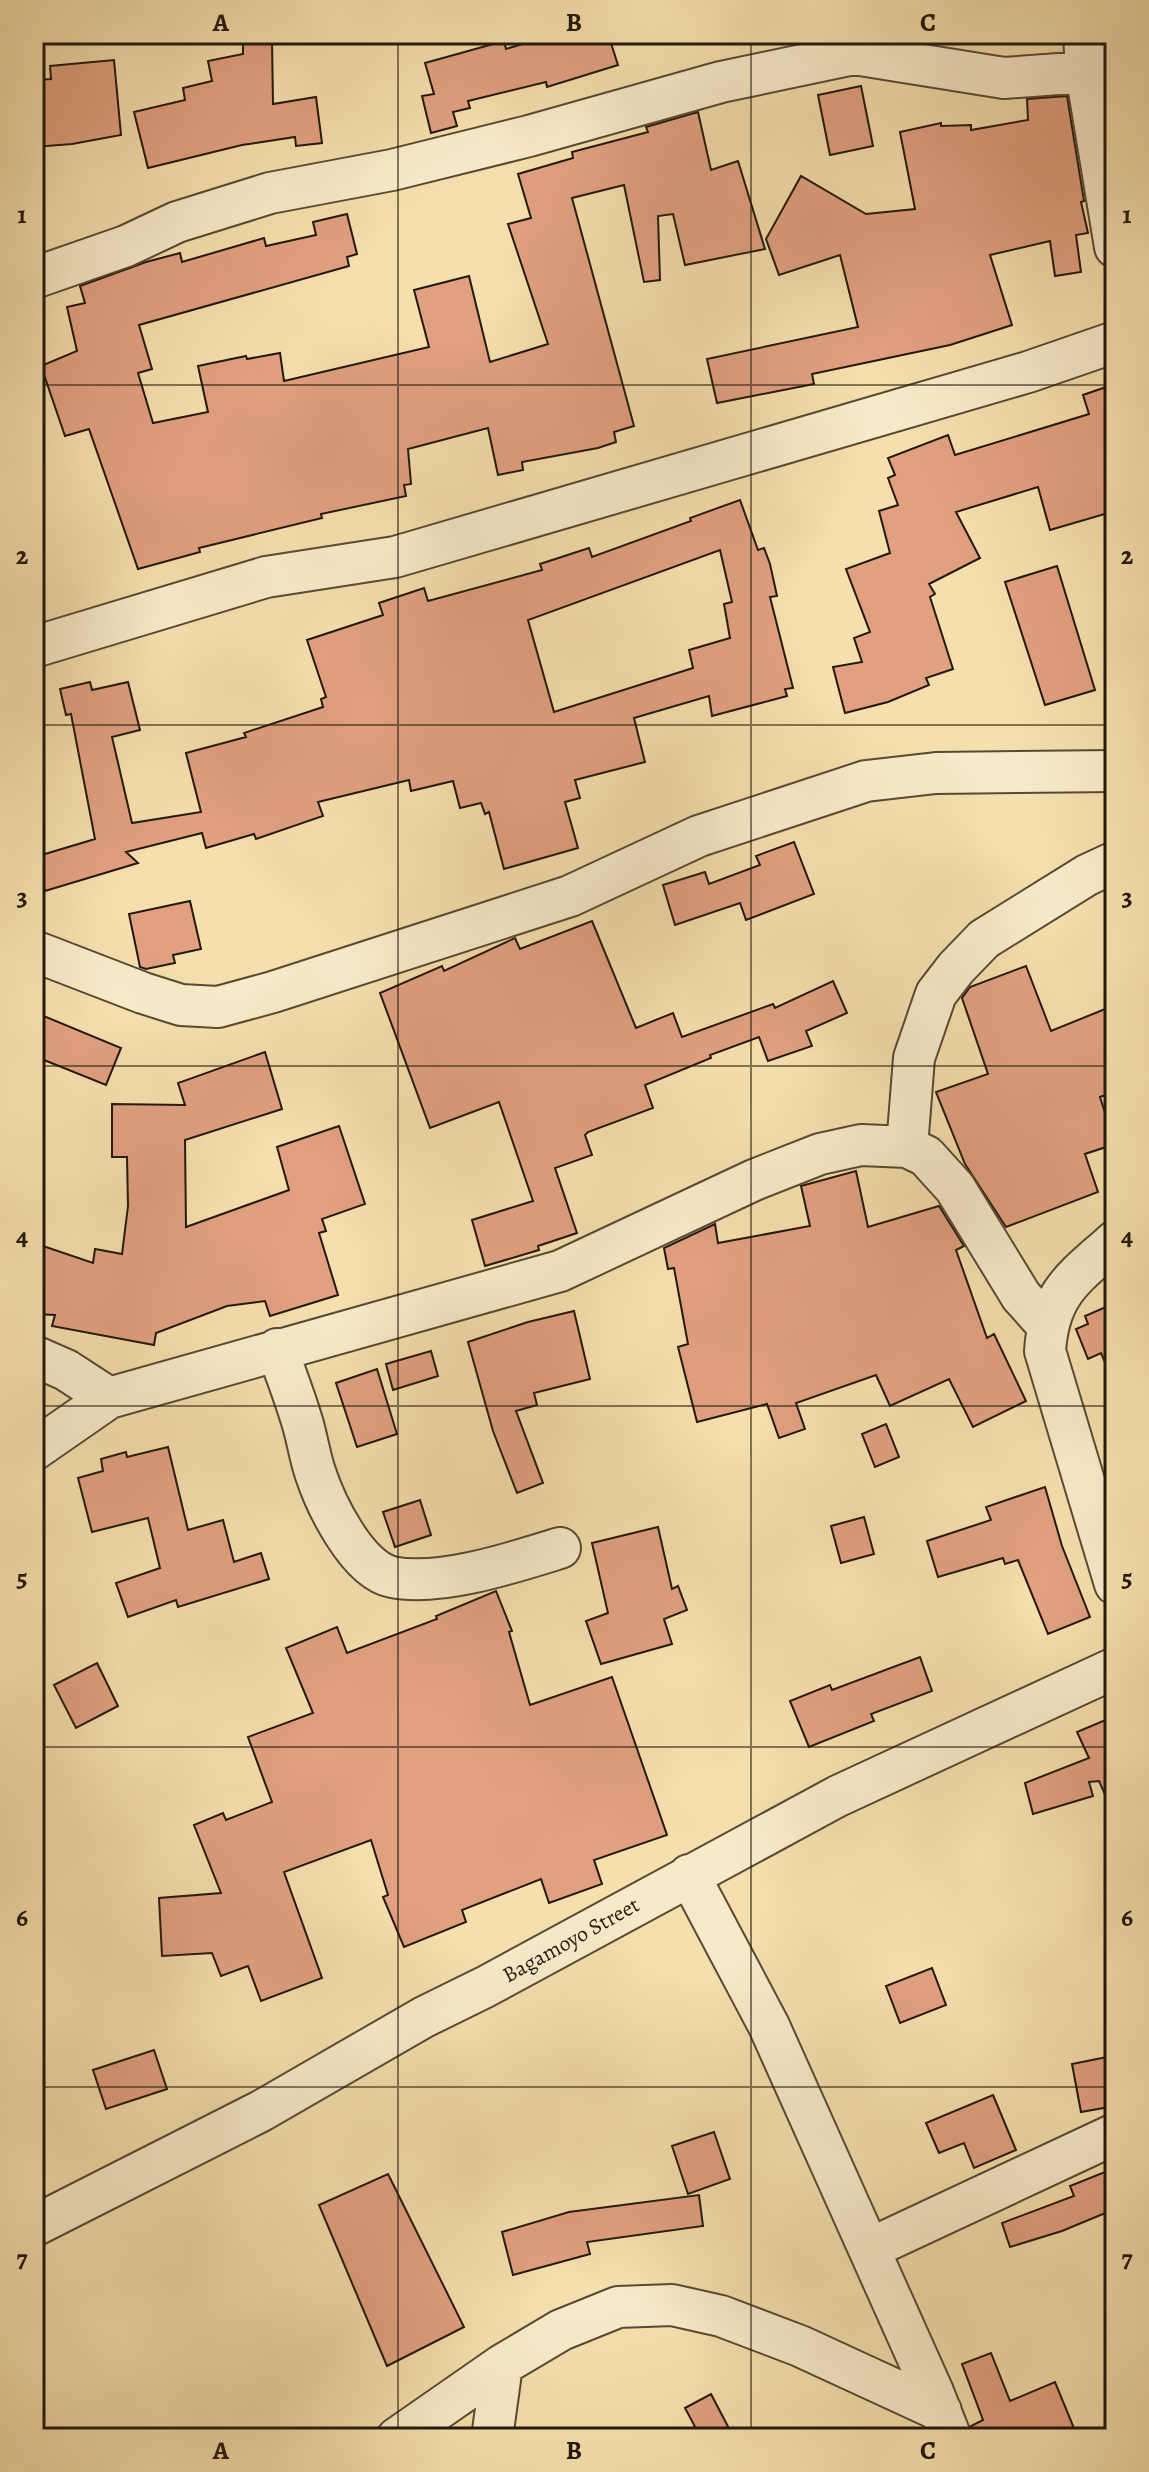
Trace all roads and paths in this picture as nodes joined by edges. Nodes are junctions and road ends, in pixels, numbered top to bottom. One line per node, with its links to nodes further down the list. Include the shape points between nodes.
1 (866, 44): 2 (street, via 1004,78); 4 (street, via 529,136 270,193 177,222)
2 (1085, 53): 3 (street)
3 (1115, 247)
4 (34, 278)
5 (1115, 342): 6 (street, via 395,557 266,577)
6 (34, 647)
7 (1115, 771): 9 (street, via 936,773 866,781 699,836 570,896 218,1007 181,1005)
8 (1115, 862): 10 (street, via 984,939 936,994 914,1058)
9 (34, 951)
10 (907, 1147): 12 (street, via 926,1156 955,1188 1021,1296); 13 (street, via 861,1145 820,1154 560,1271)
11 (1115, 1241): 12 (street, via 1075,1277 1056,1301)
12 (1047, 1325): 18 (street, via 1045,1351)
13 (277, 1349): 15 (street); 17 (street, via 315,1474 351,1545 370,1565 388,1576 419,1580)
14 (34, 1356): 15 (street)
15 (109, 1398): 16 (street)
16 (34, 1450)
17 (560, 1548)
18 (1115, 1584)
19 (1115, 1668): 20 (street, Bagamoyo Street, via 838,1796)
20 (689, 1875): 22 (street, Bagamoyo Street, via 261,2111); 23 (street, via 769,2026)
21 (1115, 2134): 23 (street)
22 (34, 2226)
23 (869, 2249): 25 (street)
24 (502, 2365): 25 (street, via 561,2330 618,2307 672,2305 721,2316 800,2346); 26 (street); 27 (street)
25 (946, 2425)
26 (397, 2438)
27 (492, 2438)

